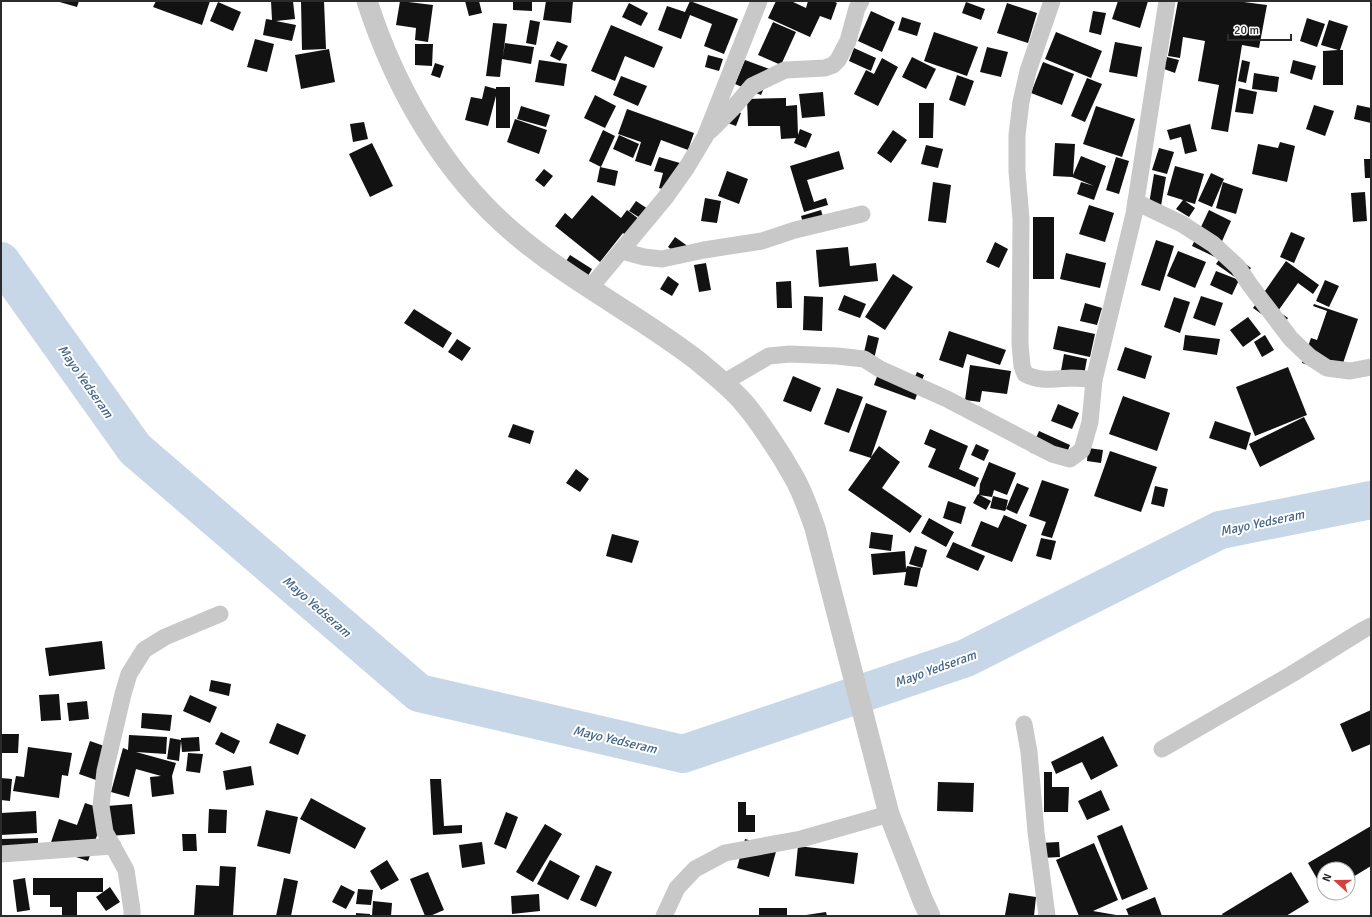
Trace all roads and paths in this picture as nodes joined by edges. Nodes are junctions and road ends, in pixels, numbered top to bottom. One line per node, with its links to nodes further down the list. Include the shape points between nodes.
1 (367, 1): 10 (street, via 396,77 447,162 482,204 513,233 547,260)
2 (759, 1): 6 (street)
3 (861, 1): 6 (street, via 848,42 833,65 825,68 785,70 752,86)
4 (1052, 1): 12 (street, via 1028,71 1017,135 1021,219 1022,366 1025,374 1041,380)
5 (1167, 1): 7 (street)
6 (705, 137): 9 (street, via 665,198)
7 (1136, 202): 11 (street, via 1182,224 1213,244 1238,267 1291,339 1310,357 1327,368 1350,371); 12 (street)
8 (862, 214): 9 (street, via 795,230 762,241 662,259)
9 (622, 251): 10 (street)
10 (590, 288): 13 (street, via 663,335)
11 (1371, 367)
12 (1094, 380): 13 (street, via 1090,422 1082,450 1070,459 1052,454 864,359 790,354 769,356)
13 (723, 383): 18 (street, via 742,401 767,433 798,484 815,528)
14 (220, 614): 19 (street, via 165,637 144,650 129,674 105,771 101,806 105,832)
15 (1371, 626): 17 (street)
16 (1024, 724): 24 (street)
17 (1162, 749)
18 (889, 814): 22 (street, via 801,839 725,853 695,869 677,888); 23 (street)
19 (113, 846): 20 (street); 21 (street, via 126,870)
20 (1, 854)
21 (132, 916)
22 (664, 916)
23 (930, 916)
24 (1047, 916)

